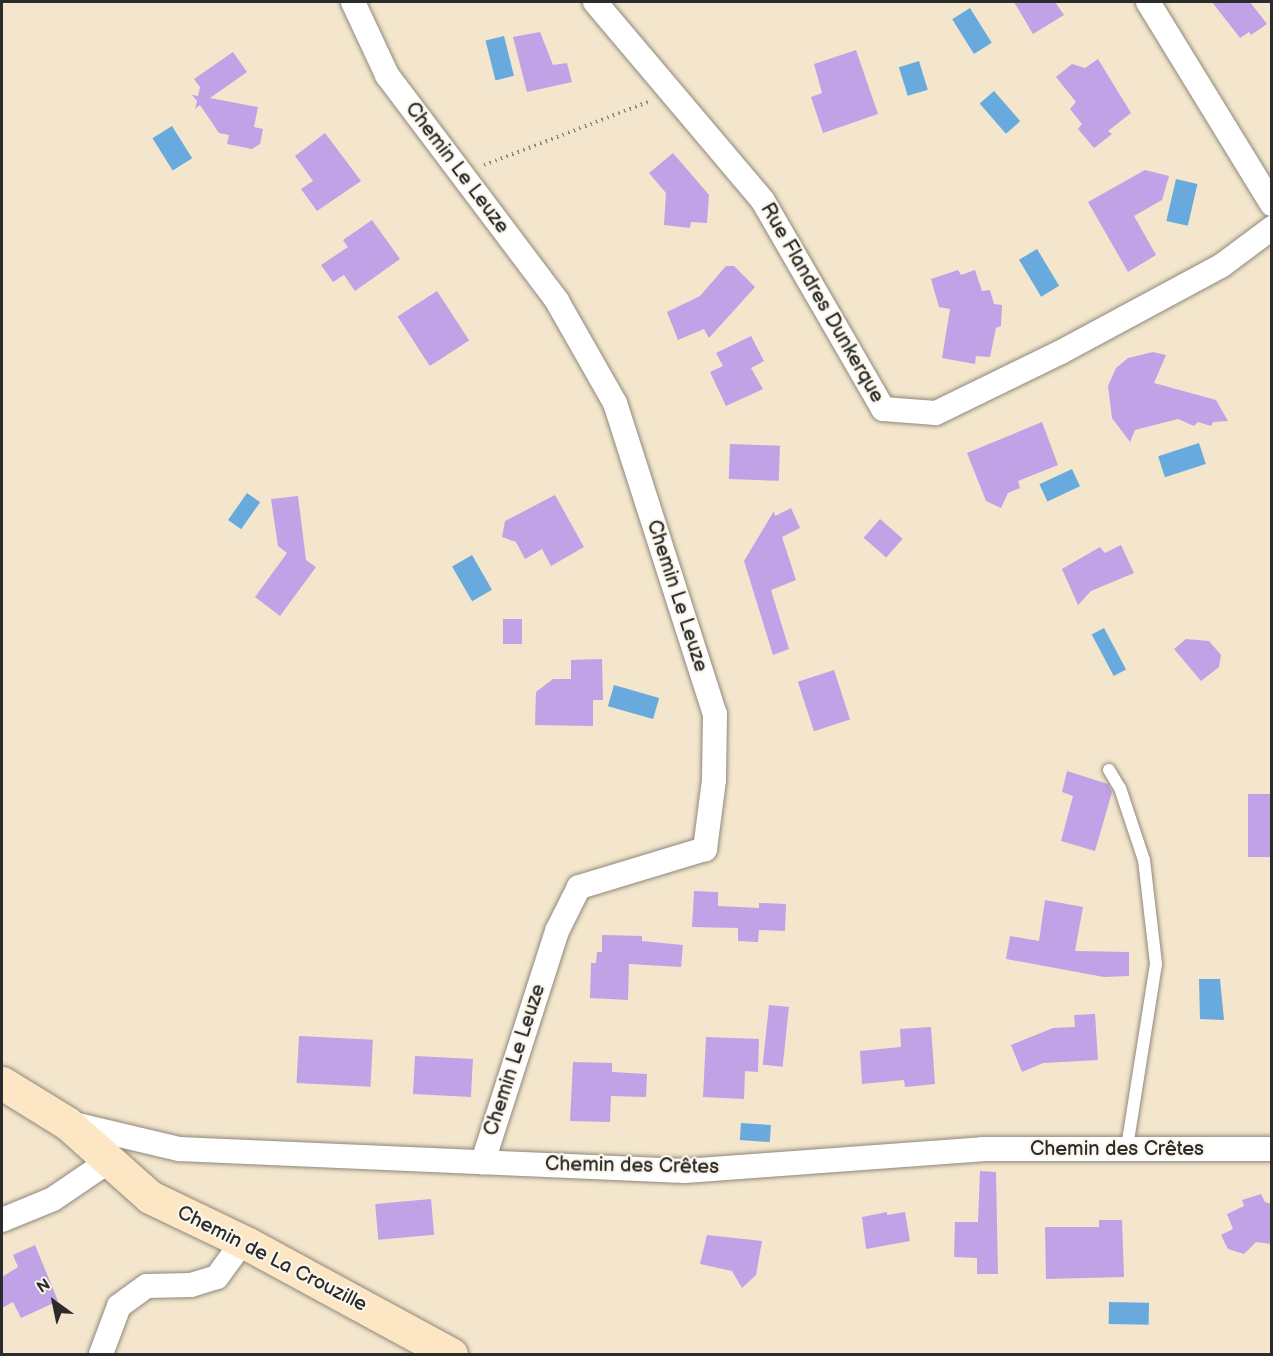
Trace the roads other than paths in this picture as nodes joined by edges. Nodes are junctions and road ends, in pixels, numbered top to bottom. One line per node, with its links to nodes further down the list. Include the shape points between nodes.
1 (353, 2): 12 (street, Chemin Le Leuze, via 387,75 557,302 615,403 715,714 714,780 705,849 579,887 557,930)
2 (596, 2): 5 (street, Rue Flandres Dunkerque, via 763,201 883,410 936,413 1061,352 1221,266)
3 (1148, 2): 4 (street)
4 (1272, 204)
5 (1272, 228)
6 (1109, 770): 9 (lane, via 1120,788 1144,860 1156,964)
7 (2, 1083): 8 (street, Chemin de La Crouzille)
8 (67, 1123): 11 (street, Chemin de La Crouzille); 12 (street, Chemin des Crêtes, via 179,1149)
9 (1127, 1148): 10 (street, Chemin des Crêtes); 12 (street, Chemin des Crêtes, via 982,1149 685,1171)
10 (1272, 1149)
11 (105, 1157): 13 (street, via 53,1199); 14 (street, Chemin de La Crouzille, via 150,1197)
12 (483, 1162)
13 (2, 1220)
14 (248, 1244): 15 (street, via 241,1244 217,1277 191,1286 147,1286 119,1306); 16 (street, Chemin de La Crouzille)
15 (101, 1354)
16 (451, 1354)

